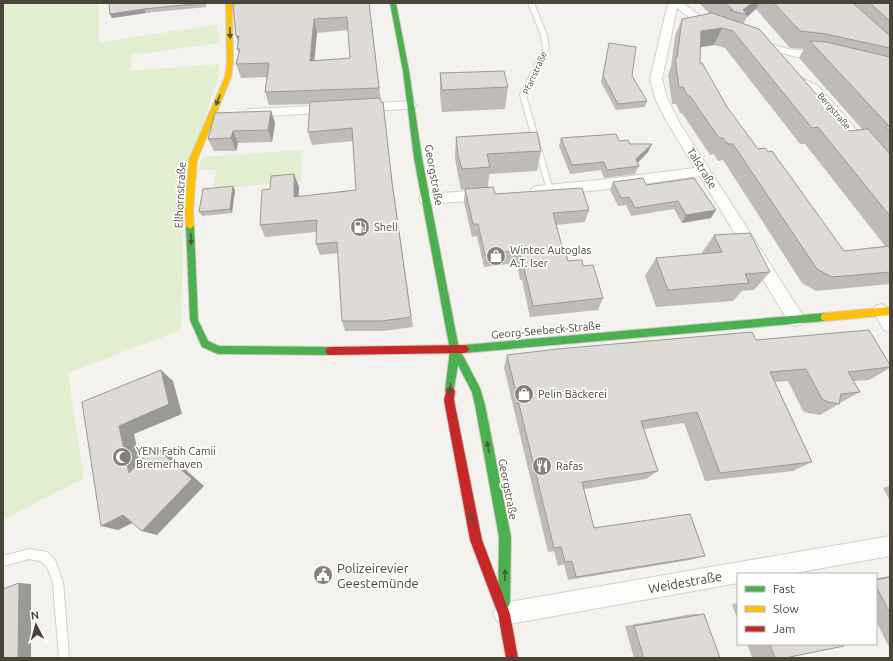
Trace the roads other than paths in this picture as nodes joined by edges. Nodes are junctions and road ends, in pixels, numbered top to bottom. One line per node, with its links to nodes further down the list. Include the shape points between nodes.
1 (229, 3): 11 (street, Ellhornstraße, one-way to 11, via 230,63 228,77)
2 (393, 3): 10 (street, Georgstraße)
3 (531, 3): 14 (lane, Pfarrstraße, via 544,35 546,49 523,95)
4 (673, 3): 12 (street, Talstraße, via 656,79 661,98 673,122)
5 (677, 3): 6 (street)
6 (719, 32)
7 (749, 41): 8 (street)
8 (787, 52): 9 (street); 13 (street, Bergstraße, via 783,66 793,78 814,89)
9 (830, 58)
10 (410, 105): 11 (street); 17 (street, Georgstraße)
11 (213, 115): 21 (street, Ellhornstraße, one-way to 21, via 193,160 189,210 194,320)
12 (704, 171): 14 (street, via 599,186); 19 (street, Talstraße)
13 (890, 177)
14 (550, 190): 15 (street)
15 (527, 192)
16 (496, 194): 17 (street)
17 (426, 199): 22 (street, Georgstraße)
18 (885, 311): 19 (street, Georg-Seebeck-Straße); 20 (street)
19 (796, 319): 22 (street, Georg-Seebeck-Straße)
20 (890, 325)
21 (205, 344): 22 (street, Georg-Seebeck-Straße, via 218,350)
22 (455, 350): 25 (street, Georgstraße, one-way to 25, via 450,408 476,540); 25 (street, Georgstraße, one-way to 22, via 505,537 477,391)
23 (890, 546): 25 (street, Weidestraße)
24 (3, 561): 26 (lane, via 29,554 42,556 50,564 58,582)
25 (504, 614): 27 (street, Georgstraße)
26 (64, 658)
27 (512, 658)

